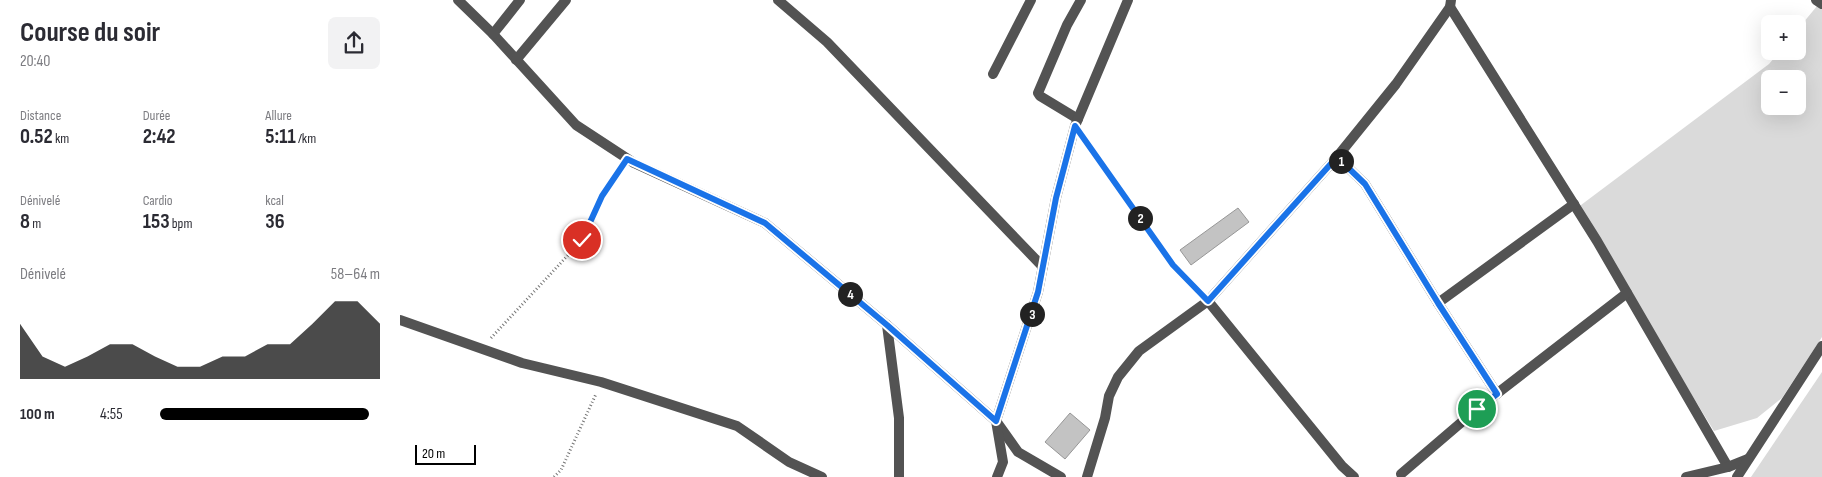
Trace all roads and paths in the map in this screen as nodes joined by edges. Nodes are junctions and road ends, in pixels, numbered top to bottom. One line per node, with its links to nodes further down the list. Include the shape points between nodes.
1 (458, 0): 11 (street)
2 (520, 0): 11 (street)
3 (566, 0): 12 (street)
4 (778, 0): 18 (street, via 827,42)
5 (1031, 0): 13 (street)
6 (1081, 0): 14 (street, via 1038,93)
7 (1128, 0): 14 (street)
8 (1816, 0): 10 (street)
9 (1450, 4): 15 (street, via 1396,84); 17 (street)
10 (1822, 4)
11 (493, 34): 12 (street)
12 (516, 60): 16 (street, via 576,125)
13 (993, 74)
14 (1077, 122): 18 (street, via 1056,198); 20 (path, via 1173,265)
15 (1337, 157): 20 (street); 21 (street, via 1365,184)
16 (627, 159): 23 (street, via 765,223); 25 (path, via 602,196 582,240)
17 (1574, 204): 19 (street); 21 (street)
18 (1043, 267): 28 (street, via 1033,310)
19 (1627, 293): 27 (street); 30 (street)
20 (1208, 301): 37 (street, via 1139,351 1118,377 1108,396 1105,418); 38 (street)
21 (1438, 303): 27 (street)
22 (400, 320): 25 (street)
23 (887, 325): 28 (street); 34 (street, via 899,418)
24 (1822, 346): 29 (street)
25 (480, 349): 26 (street)
26 (601, 382): 32 (path, via 562,470); 33 (street, via 737,426 789,462)
27 (1497, 394): 31 (street)
28 (996, 421): 35 (street, via 1003,462); 36 (street, via 1018,452)
29 (1748, 459): 30 (street); 40 (street)
30 (1728, 467): 39 (street)
31 (1401, 474)
32 (554, 477)
33 (822, 477)
34 (899, 477)
35 (997, 477)
36 (1060, 477)
37 (1087, 477)
38 (1354, 477)
39 (1686, 477)
40 (1737, 477)

